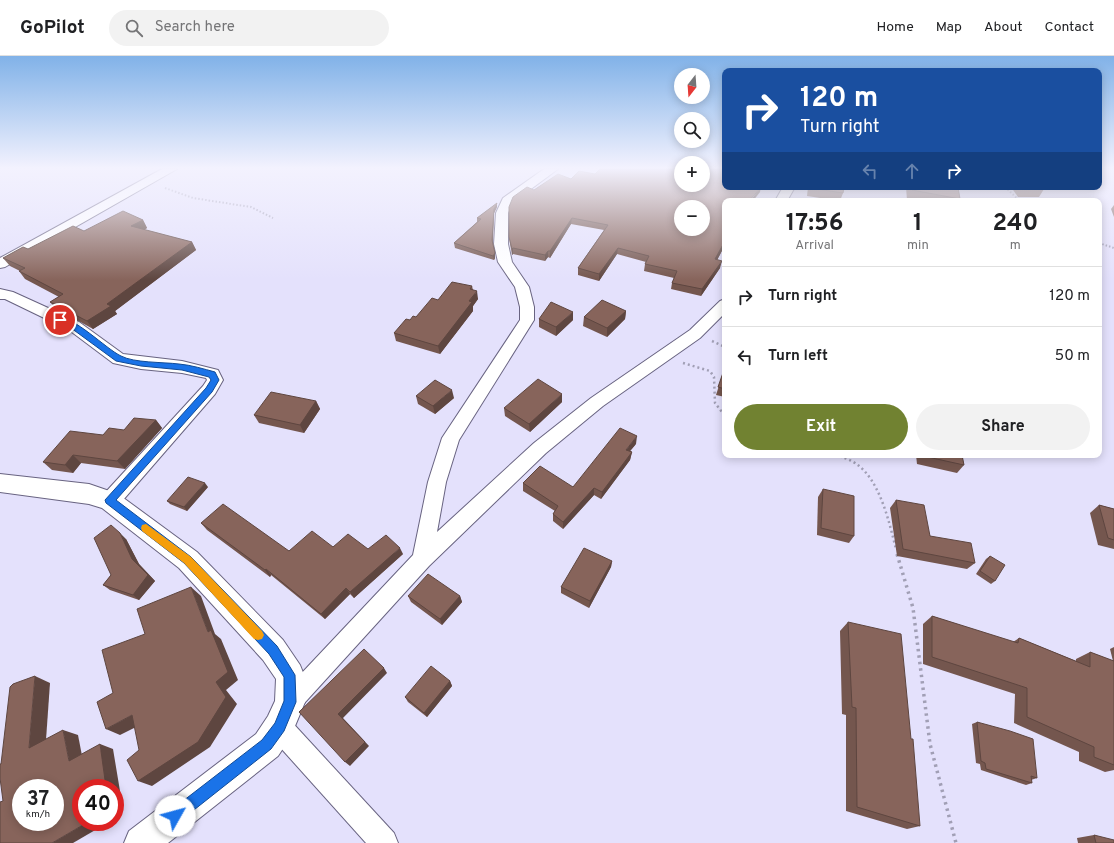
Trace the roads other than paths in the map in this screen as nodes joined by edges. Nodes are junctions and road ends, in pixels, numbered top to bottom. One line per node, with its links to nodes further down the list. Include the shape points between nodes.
1 (107, 206): 3 (street)
2 (505, 206): 8 (street, via 502,213 501,244 505,262 522,287 527,320 451,438 440,469)
3 (0, 264)
4 (0, 294): 7 (street, via 8,295 74,326 119,359 182,367 212,374 215,380 209,390)
5 (722, 307): 8 (street, via 695,334 597,402 540,448)
6 (0, 483): 7 (street, via 89,494)
7 (110, 500): 9 (street, via 188,560 273,650 290,675)
8 (422, 559): 9 (street)
9 (290, 702): 10 (street)
10 (279, 727): 11 (street, via 267,745); 12 (street)
11 (141, 843)
12 (384, 843)

